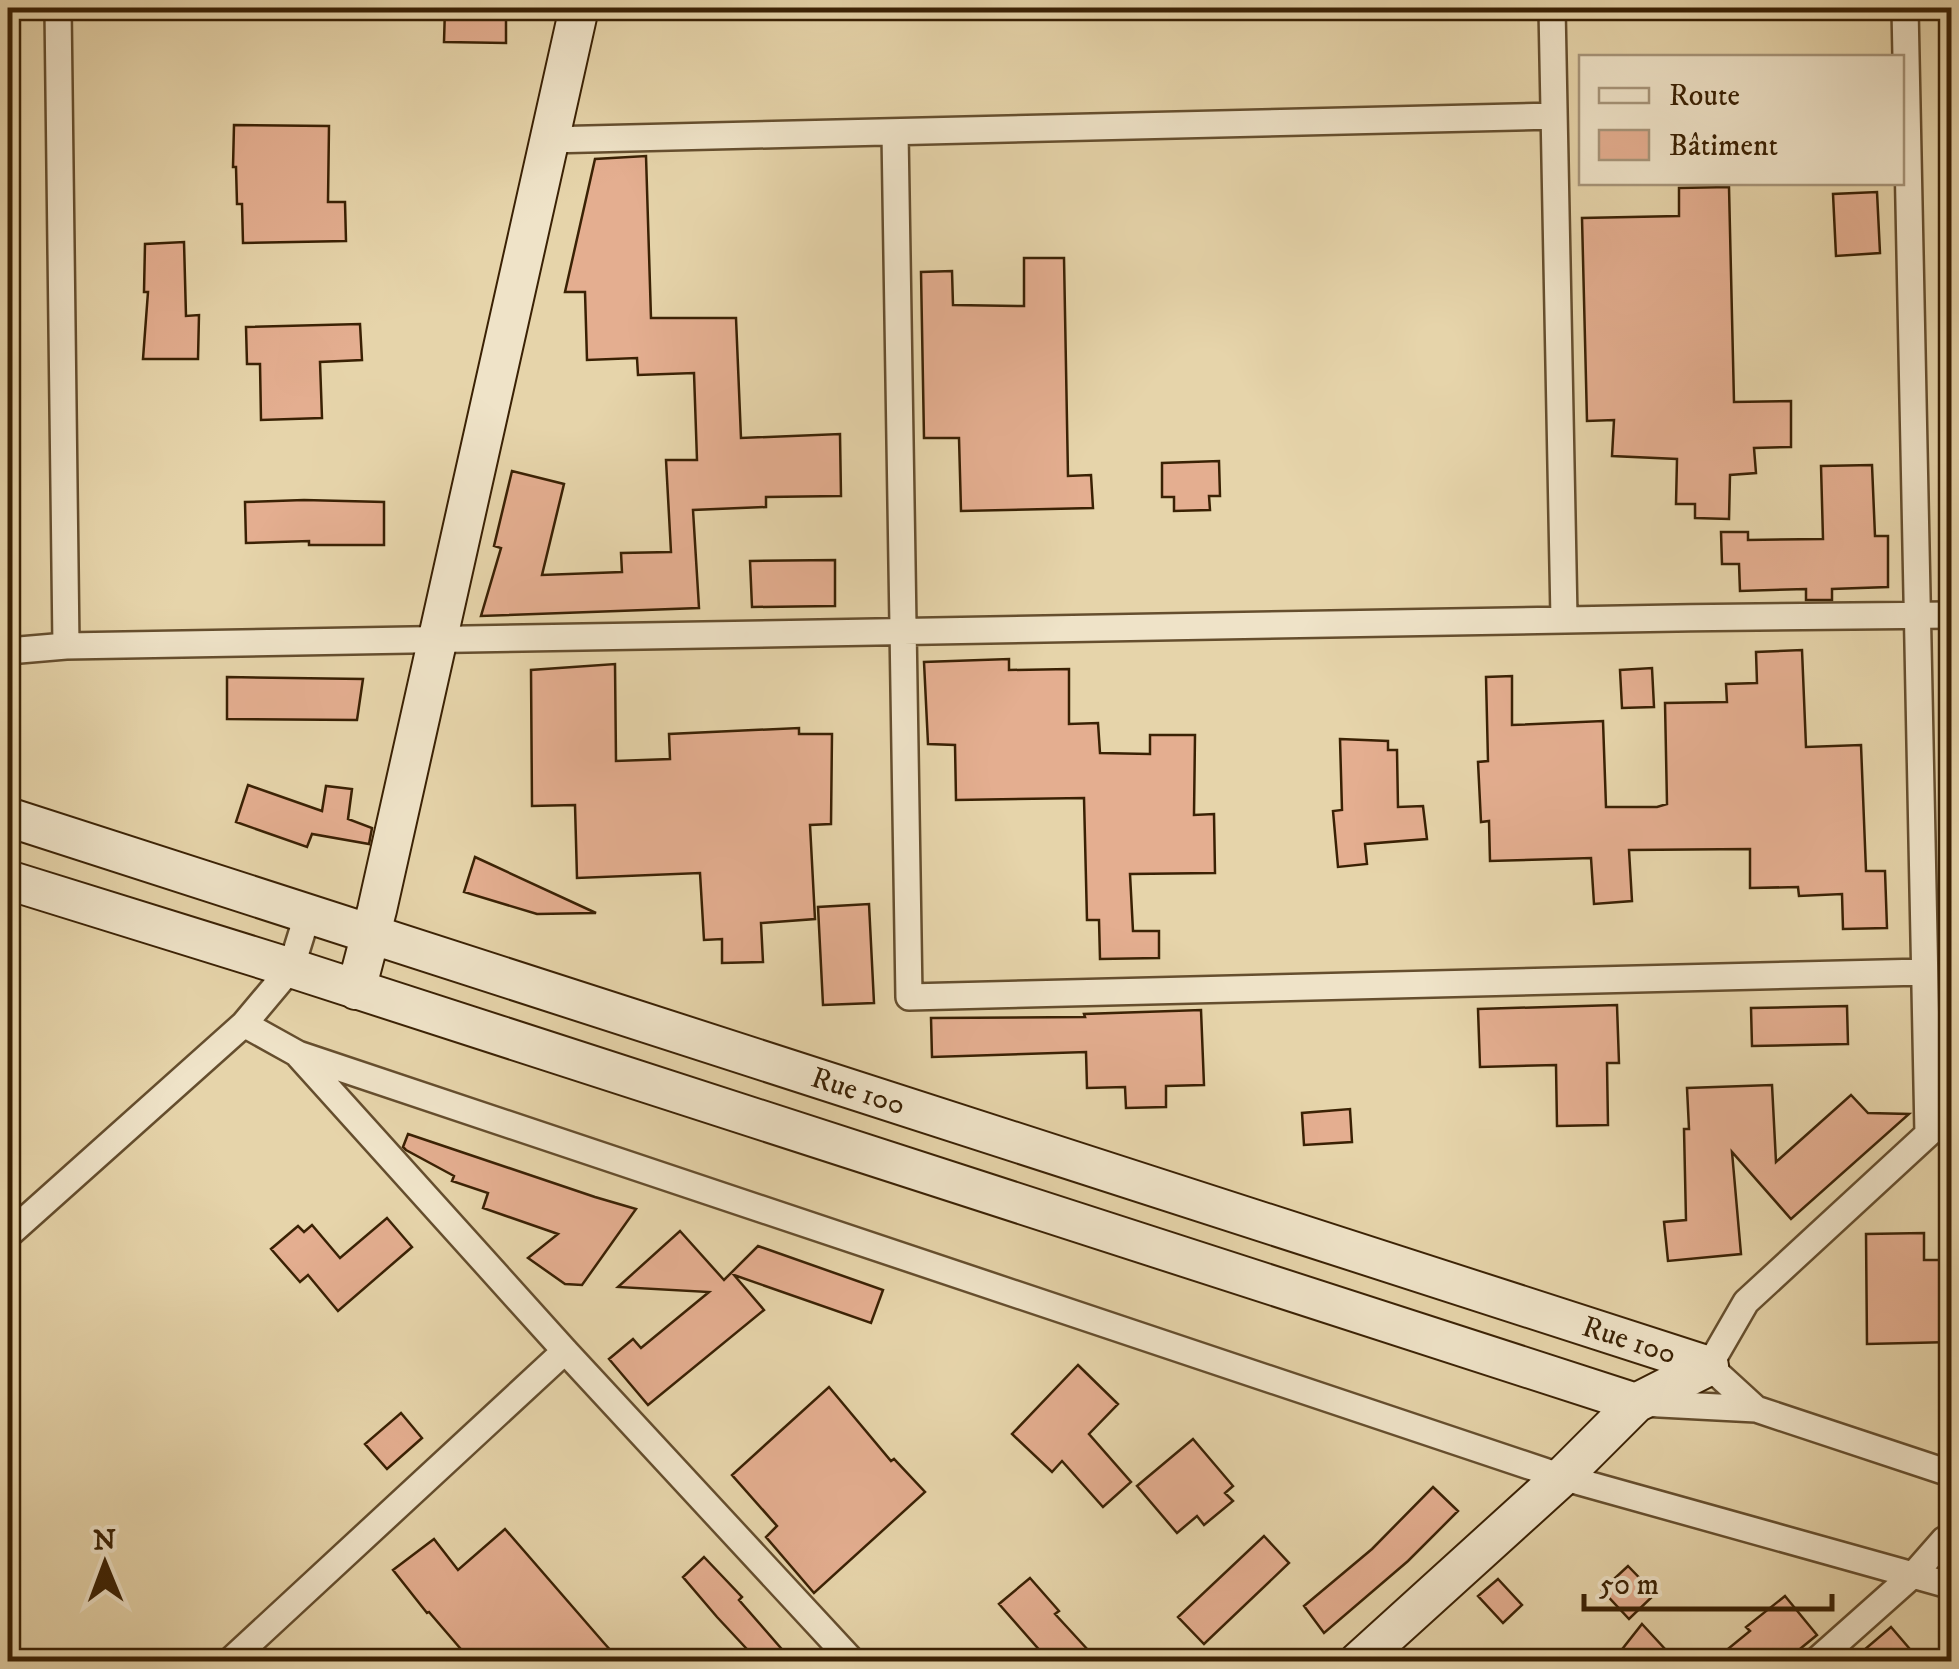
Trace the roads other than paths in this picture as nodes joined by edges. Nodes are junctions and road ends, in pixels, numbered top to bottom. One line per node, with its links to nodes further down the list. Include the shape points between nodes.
1 (58, 8): 13 (street)
2 (579, 8): 7 (street)
3 (1552, 8): 5 (street)
4 (1905, 8): 9 (street)
5 (1554, 116): 6 (street); 10 (street)
6 (894, 132): 7 (street); 11 (street)
7 (547, 140): 12 (street)
8 (1952, 615): 9 (street)
9 (1918, 616): 10 (street); 20 (street)
10 (1564, 618): 11 (street)
11 (902, 634): 12 (street); 20 (street, via 909,997)
12 (436, 642): 13 (street); 18 (street)
13 (66, 646): 14 (street)
14 (8, 651)
15 (8, 818): 17 (street, Rue 100)
16 (8, 880): 19 (street)
17 (308, 913): 18 (street, Rue 100); 19 (street)
18 (370, 934): 21 (street); 28 (street, Rue 100)
19 (292, 968): 21 (street); 22 (street)
20 (1924, 972): 25 (street)
21 (356, 990): 29 (street)
22 (244, 1024): 23 (street); 26 (street)
23 (298, 1054): 27 (street); 32 (street)
24 (1952, 1112): 25 (street)
25 (1928, 1134): 28 (street, via 1746,1302)
26 (8, 1235)
27 (565, 1351): 36 (street); 37 (street)
28 (1709, 1366): 29 (street); 30 (street)
29 (1636, 1403): 30 (street); 32 (street)
30 (1756, 1409): 31 (street)
31 (1952, 1474)
32 (1562, 1476): 34 (street); 38 (street)
33 (1952, 1536): 34 (street)
34 (1915, 1573): 35 (street); 39 (street)
35 (1952, 1586)
36 (228, 1662)
37 (853, 1662)
38 (1358, 1662)
39 (1816, 1662)

